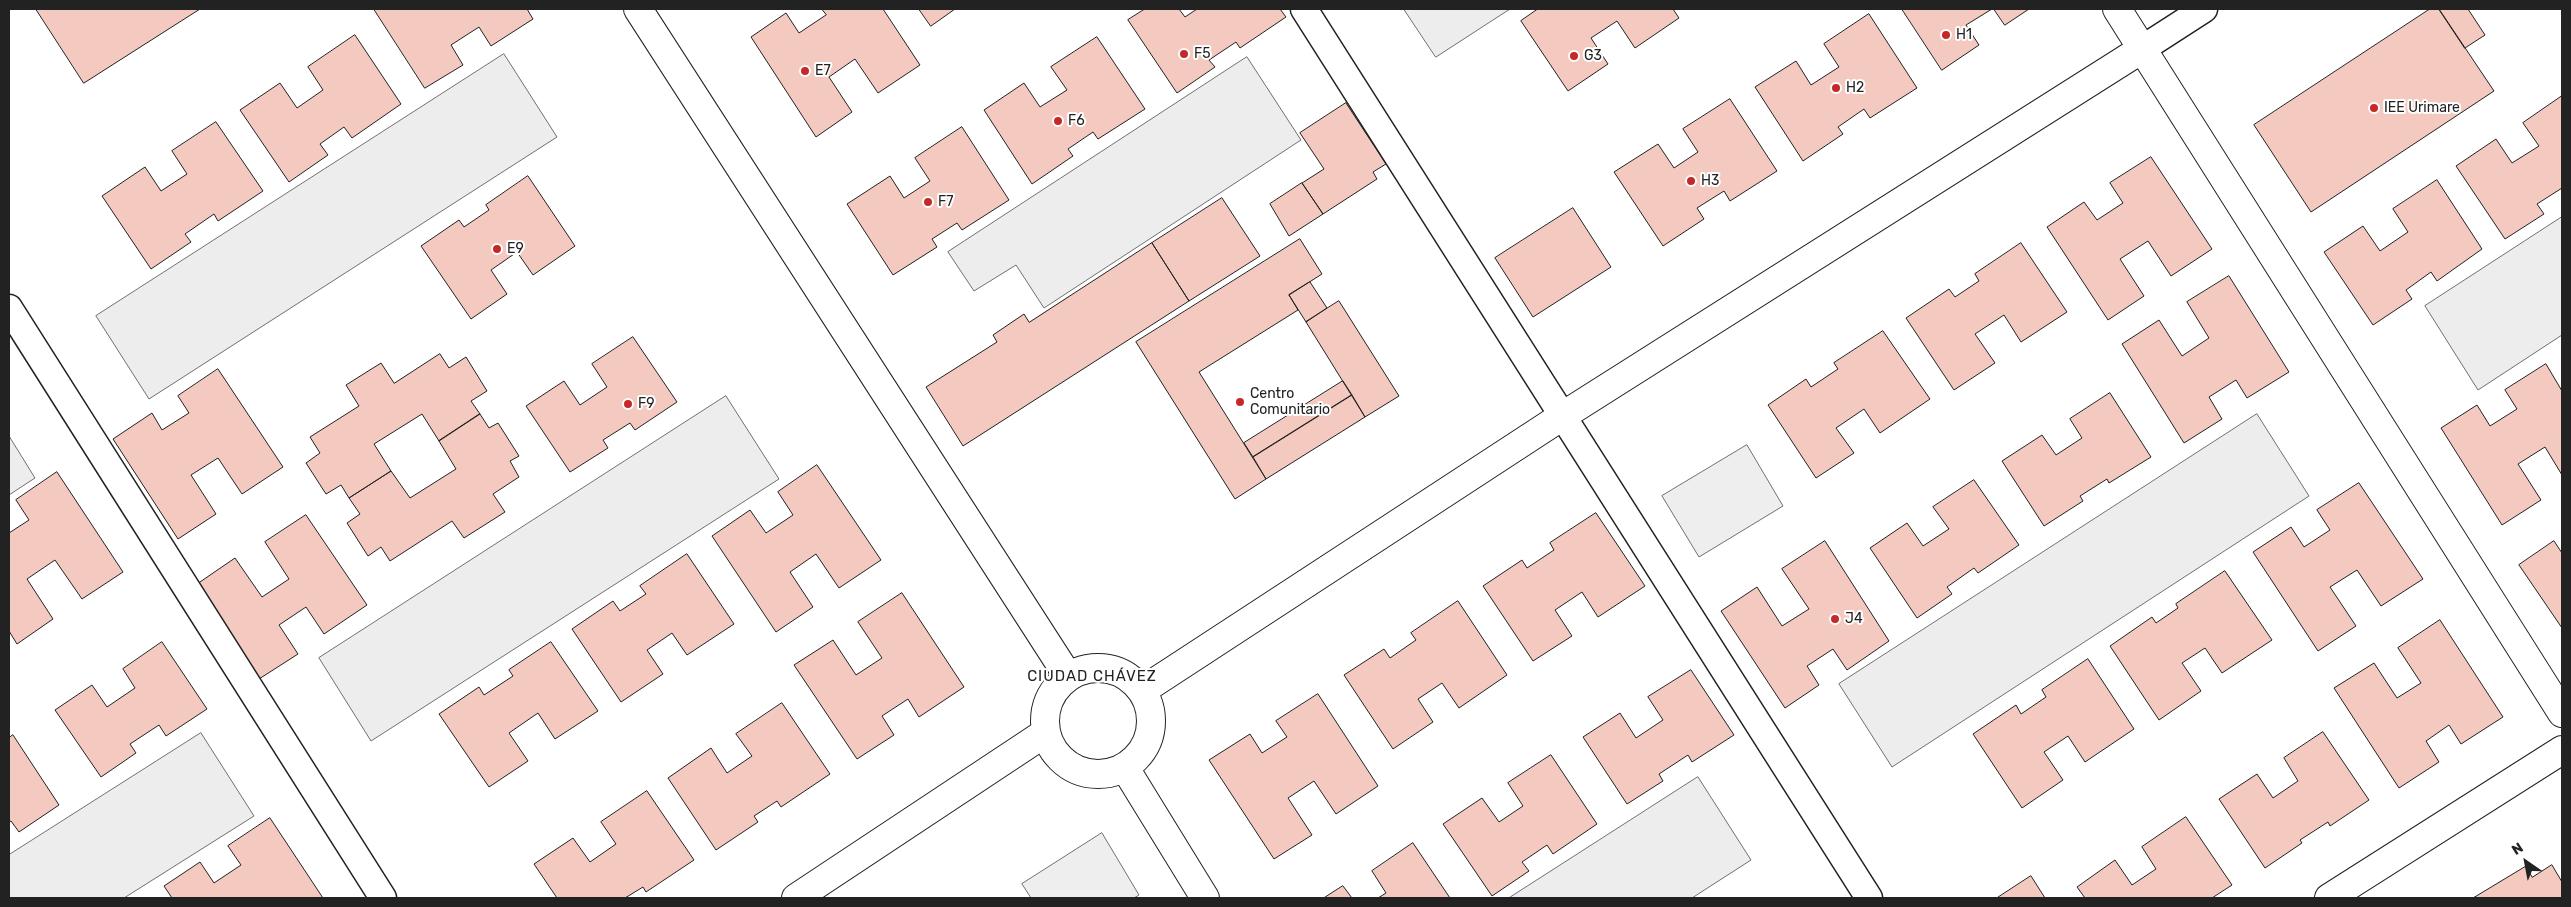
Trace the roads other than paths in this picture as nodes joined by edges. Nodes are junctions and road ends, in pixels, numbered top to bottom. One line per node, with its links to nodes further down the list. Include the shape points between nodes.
1 (638, 9): 8 (street)
2 (1304, 9): 7 (street)
3 (2117, 9): 5 (street)
4 (2204, 9): 5 (street)
5 (2142, 49): 7 (street); 10 (street)
6 (9, 308): 14 (street)
7 (1564, 414): 9 (street); 17 (street)
8 (1068, 676): 9 (street, via 1088,668 1108,668 1128,676); 11 (street, via 1051,695 1046,708)
9 (1143, 690): 13 (street, via 1150,703 1151,733 1145,747)
10 (2562, 713)
11 (1045, 734): 13 (street, via 1053,751 1068,766 1086,773 1105,774); 15 (street)
12 (2562, 750): 18 (street)
13 (1125, 768): 16 (street)
14 (383, 898)
15 (796, 898)
16 (1205, 898)
17 (1869, 898)
18 (2329, 898)

